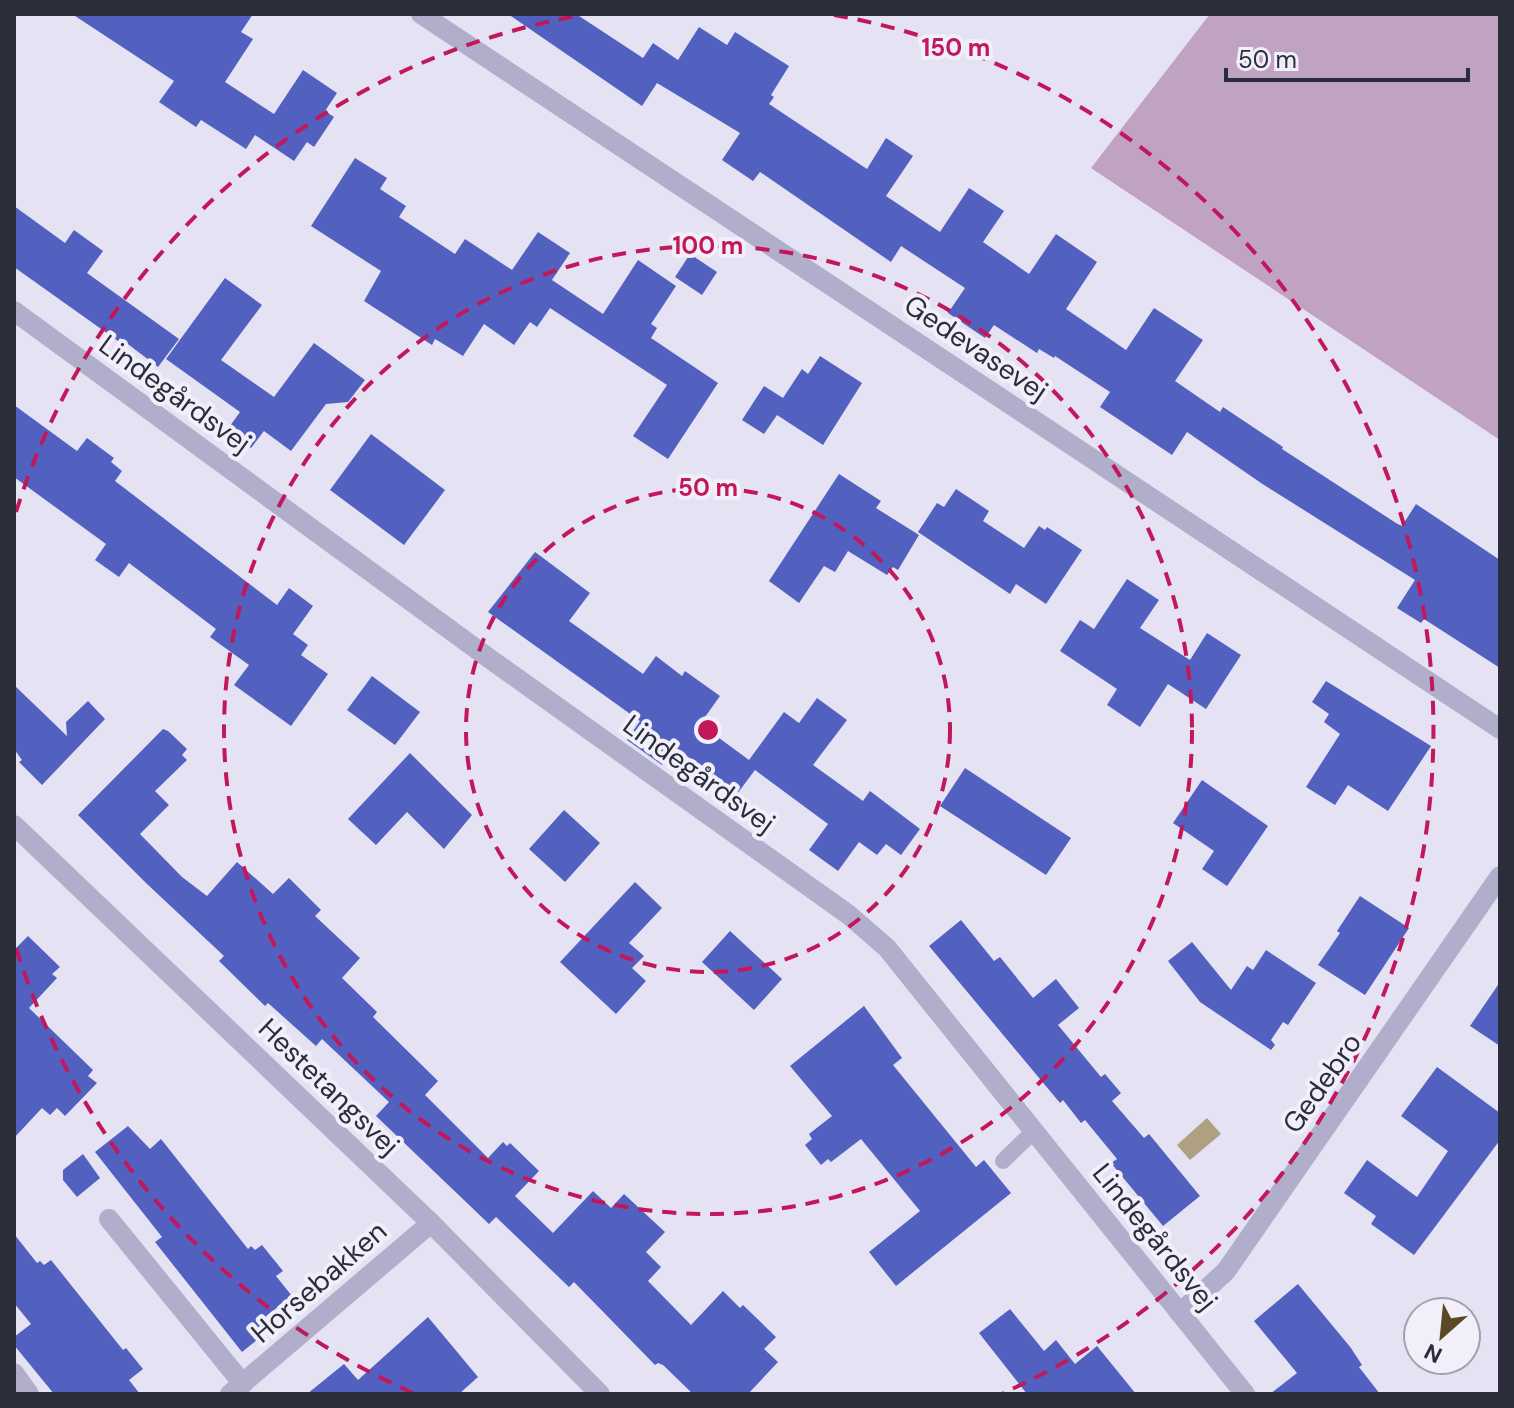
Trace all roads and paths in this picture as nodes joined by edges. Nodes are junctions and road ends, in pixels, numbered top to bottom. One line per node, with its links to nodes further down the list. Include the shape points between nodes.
1 (421, 14): 3 (street, Gedevasevej)
2 (14, 311): 6 (street, Lindegårdsvej, via 849,915 887,948)
3 (1500, 729)
4 (14, 825): 9 (street, Hestetangsvej)
5 (1500, 876): 10 (street, Gedebro, via 1226,1271)
6 (1034, 1131): 7 (lane); 10 (street, Lindegårdsvej)
7 (1003, 1161)
8 (109, 1219): 12 (street, Horsebakken)
9 (431, 1223): 12 (street, Horsebakken); 13 (street, Hestetangsvej)
10 (1180, 1313): 15 (street, Lindegårdsvej)
11 (14, 1373): 14 (street)
12 (236, 1389)
13 (594, 1392)
14 (29, 1394)
15 (1245, 1394)

